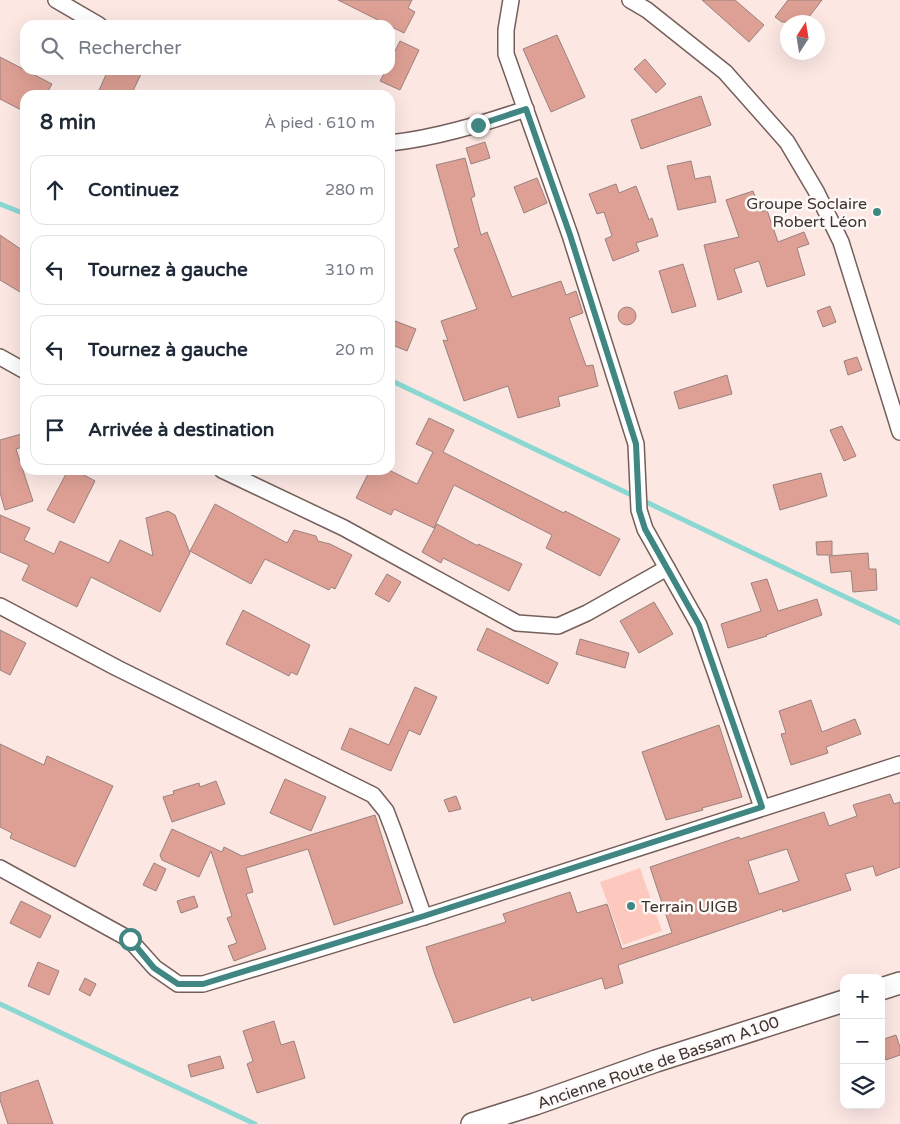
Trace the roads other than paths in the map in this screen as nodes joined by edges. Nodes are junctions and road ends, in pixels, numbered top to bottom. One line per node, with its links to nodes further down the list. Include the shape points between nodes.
1 (56, 0): 4 (street)
2 (511, 0): 5 (street, via 506,54)
3 (630, 0): 9 (street, via 725,72 787,142 841,242)
4 (90, 20)
5 (526, 109): 6 (street, via 478,125); 11 (street, via 636,444 639,510 645,529)
6 (395, 143)
7 (0, 357): 8 (street)
8 (20, 367)
9 (900, 432)
10 (233, 475): 11 (street, via 344,528 517,622 558,626)
11 (667, 568): 14 (street, via 699,625)
12 (0, 606): 16 (street, via 117,668 373,794 386,812)
13 (900, 764): 14 (street)
14 (762, 807): 16 (street)
15 (0, 868): 16 (street, via 130,939 154,968 178,984 203,984)
16 (424, 916)
17 (900, 983): 18 (main road)
18 (885, 988)
19 (840, 1002): 20 (main road, Ancienne Route de Bassam A100)
20 (472, 1124)

